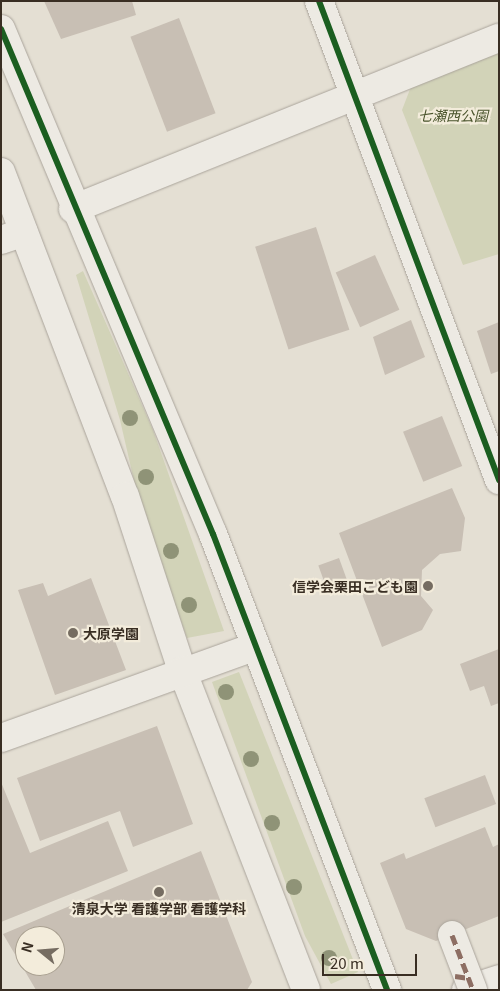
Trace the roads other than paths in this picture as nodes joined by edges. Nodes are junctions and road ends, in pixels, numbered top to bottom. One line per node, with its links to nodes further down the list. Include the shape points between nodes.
1 (320, 1): 4 (street)
2 (1, 29): 6 (street)
3 (499, 38): 4 (street)
4 (354, 95): 6 (street); 8 (street)
5 (1, 172): 7 (street)
6 (73, 209): 9 (street, via 213,534)
7 (13, 236): 10 (street, via 125,496)
8 (496, 463)
9 (254, 646): 10 (street); 16 (street)
10 (182, 670): 11 (street); 15 (street)
11 (1, 738)
12 (452, 935): 14 (street, bridge)
13 (499, 979): 14 (street)
14 (466, 983)
15 (306, 990)
16 (387, 990)

